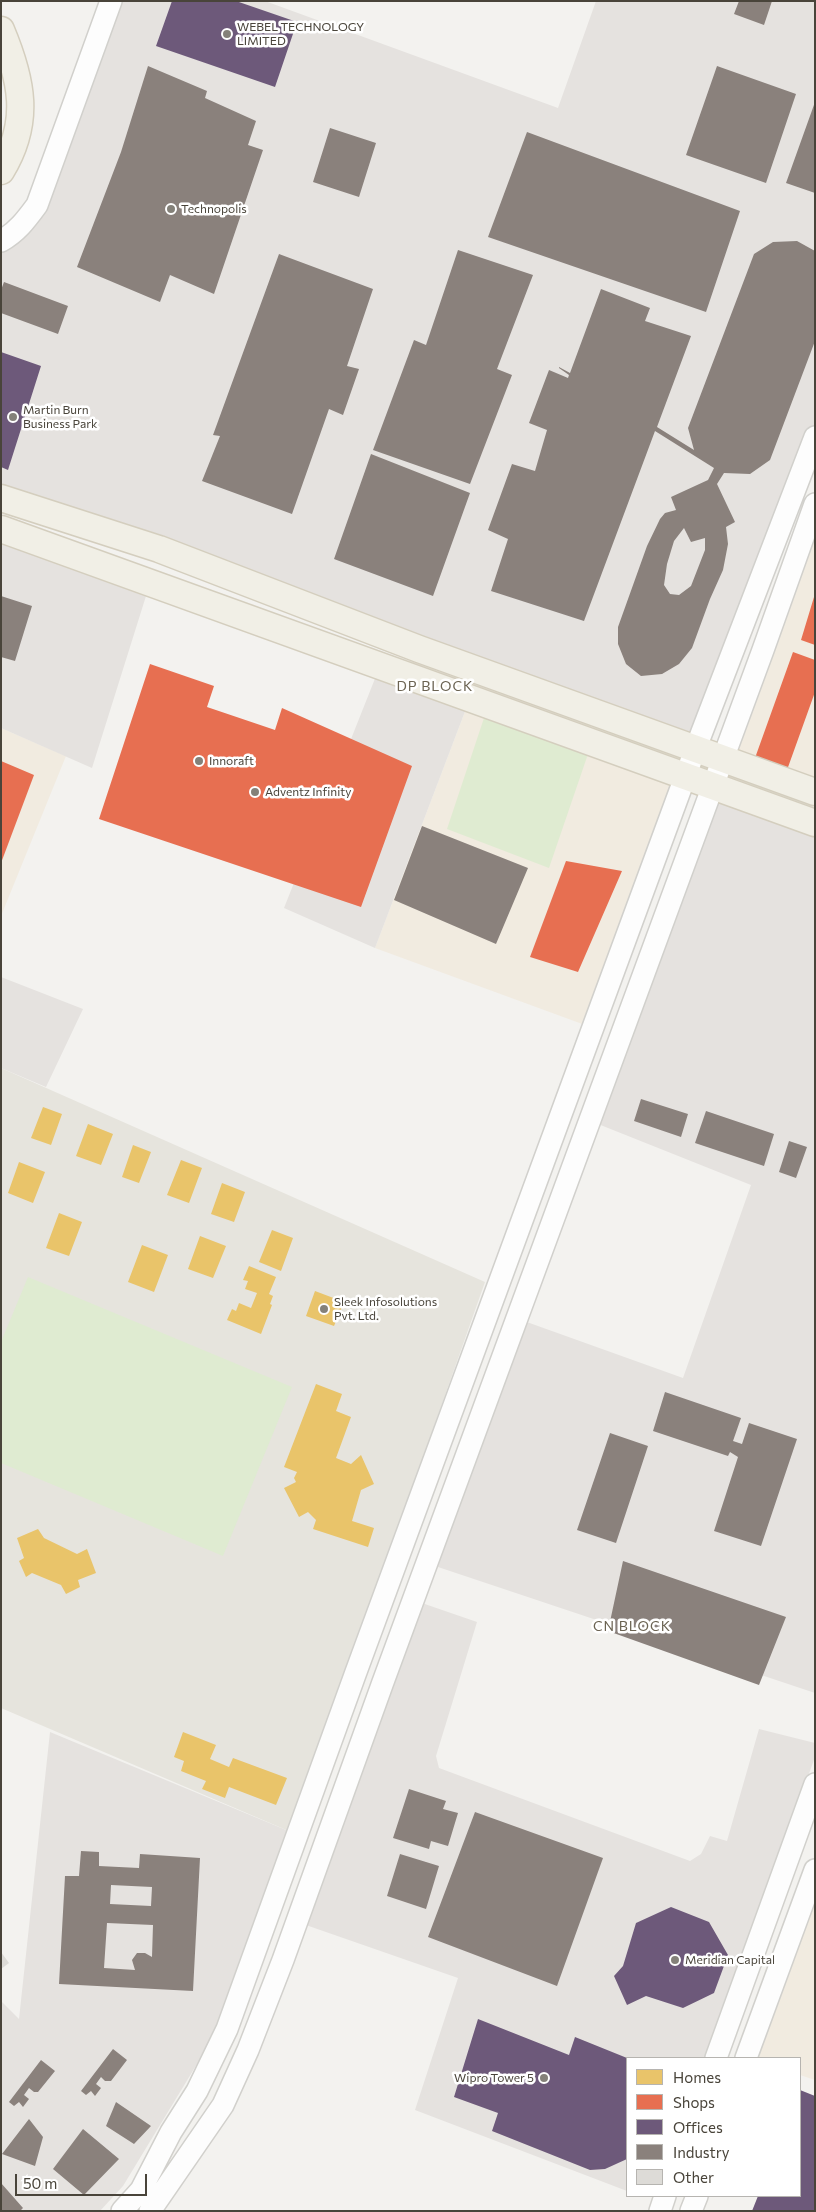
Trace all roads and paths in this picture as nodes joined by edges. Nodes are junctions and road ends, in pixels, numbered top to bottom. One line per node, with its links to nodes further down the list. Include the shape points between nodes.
1 (111, 1): 4 (street, via 36,205 24,223)
2 (1, 30): 3 (main road, via 20,86 21,107 14,144)
3 (1, 171)
4 (1, 241)
5 (815, 437): 8 (street)
6 (1, 498): 11 (main road, via 159,549)
7 (815, 504): 10 (street)
8 (782, 527): 10 (street); 11 (street)
9 (1, 529): 13 (main road)
10 (804, 533): 12 (street)
11 (695, 750): 12 (main road); 13 (street)
12 (723, 759): 14 (street); 15 (main road)
13 (686, 776): 14 (main road); 17 (street)
14 (714, 786): 16 (main road); 18 (street)
15 (815, 792)
16 (815, 823)
17 (415, 1512): 18 (street); 21 (street)
18 (442, 1522): 22 (street)
19 (815, 1784): 23 (street)
20 (815, 1870): 24 (street)
21 (256, 1949): 22 (street); 29 (street, via 227,2029 197,2091 141,2190)
22 (283, 1960): 30 (street, via 223,2105)
23 (743, 1983): 24 (street); 25 (street)
24 (770, 1993): 26 (street)
25 (716, 2057)
26 (746, 2057)
27 (666, 2197): 31 (street)
28 (697, 2197): 32 (street)
29 (122, 2211)
30 (150, 2211)
31 (660, 2211)
32 (691, 2211)

